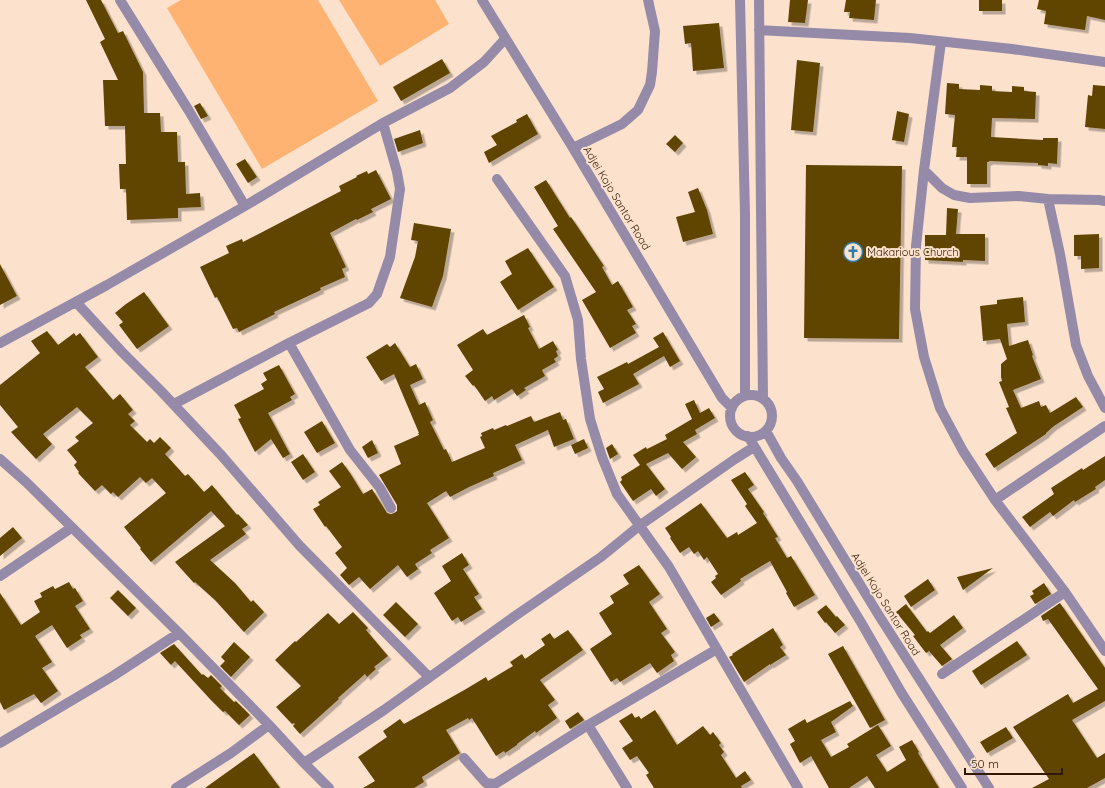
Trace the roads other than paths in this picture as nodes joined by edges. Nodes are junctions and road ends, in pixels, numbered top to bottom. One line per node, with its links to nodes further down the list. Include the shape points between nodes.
1 (120, 0): 16 (street)
2 (482, 0): 7 (street, Adjei Kojo Santor Road)
3 (648, 0): 11 (street, via 655,31 652,72 650,85 638,110 622,124)
4 (740, 0): 20 (street, via 745,214)
5 (759, 0): 6 (street)
6 (760, 30): 8 (street); 21 (street)
7 (505, 39): 10 (street, via 484,62 450,88); 11 (street, Adjei Kojo Santor Road)
8 (941, 42): 9 (street); 12 (street)
9 (1105, 62)
10 (383, 123): 16 (street); 19 (street, via 400,189 390,257 377,294 369,303)
11 (573, 148): 23 (street, Adjei Kojo Santor Road, via 722,398)
12 (924, 170): 14 (street, via 942,188 954,195 970,198 1020,196); 30 (street, via 916,246 915,309 924,357 940,408)
13 (497, 179): 32 (street, via 565,276 578,320 590,419 617,494)
14 (1048, 199): 15 (street); 24 (street, via 1076,345 1088,376)
15 (1105, 201)
16 (246, 206): 17 (street)
17 (76, 302): 18 (street); 22 (street)
18 (0, 343)
19 (289, 344): 22 (street); 31 (street, via 350,450 380,488)
20 (745, 396): 21 (street); 23 (street, via 737,400)
21 (763, 398): 26 (street, via 770,405 772,414 771,424)
22 (174, 404): 40 (street, via 299,545)
23 (732, 408): 27 (street, via 730,417 733,426 739,433)
24 (1105, 408)
25 (1105, 426): 30 (street)
26 (766, 431): 27 (street, via 757,436); 51 (street, Adjei Kojo Santor Road, via 882,621)
27 (748, 436): 28 (street)
28 (754, 447): 32 (street); 50 (street, via 901,692)
29 (0, 459): 33 (street)
30 (995, 500): 35 (street)
31 (391, 508)
32 (639, 526): 37 (street, via 669,567); 40 (street, via 601,557)
33 (71, 528): 34 (street); 36 (street)
34 (0, 576)
35 (1065, 592): 38 (street); 39 (street)
36 (179, 633): 41 (street); 43 (street, via 113,676)
37 (717, 649): 42 (street); 49 (street)
38 (1105, 651)
39 (942, 674)
40 (429, 678): 45 (street)
41 (269, 725): 45 (street); 46 (street, via 232,753)
42 (588, 725): 44 (street, via 495,784 486,783); 48 (street)
43 (0, 743)
44 (464, 758)
45 (304, 763): 47 (street)
46 (176, 788)
47 (329, 788)
48 (627, 788)
49 (798, 788)
50 (962, 788)
51 (989, 788)

